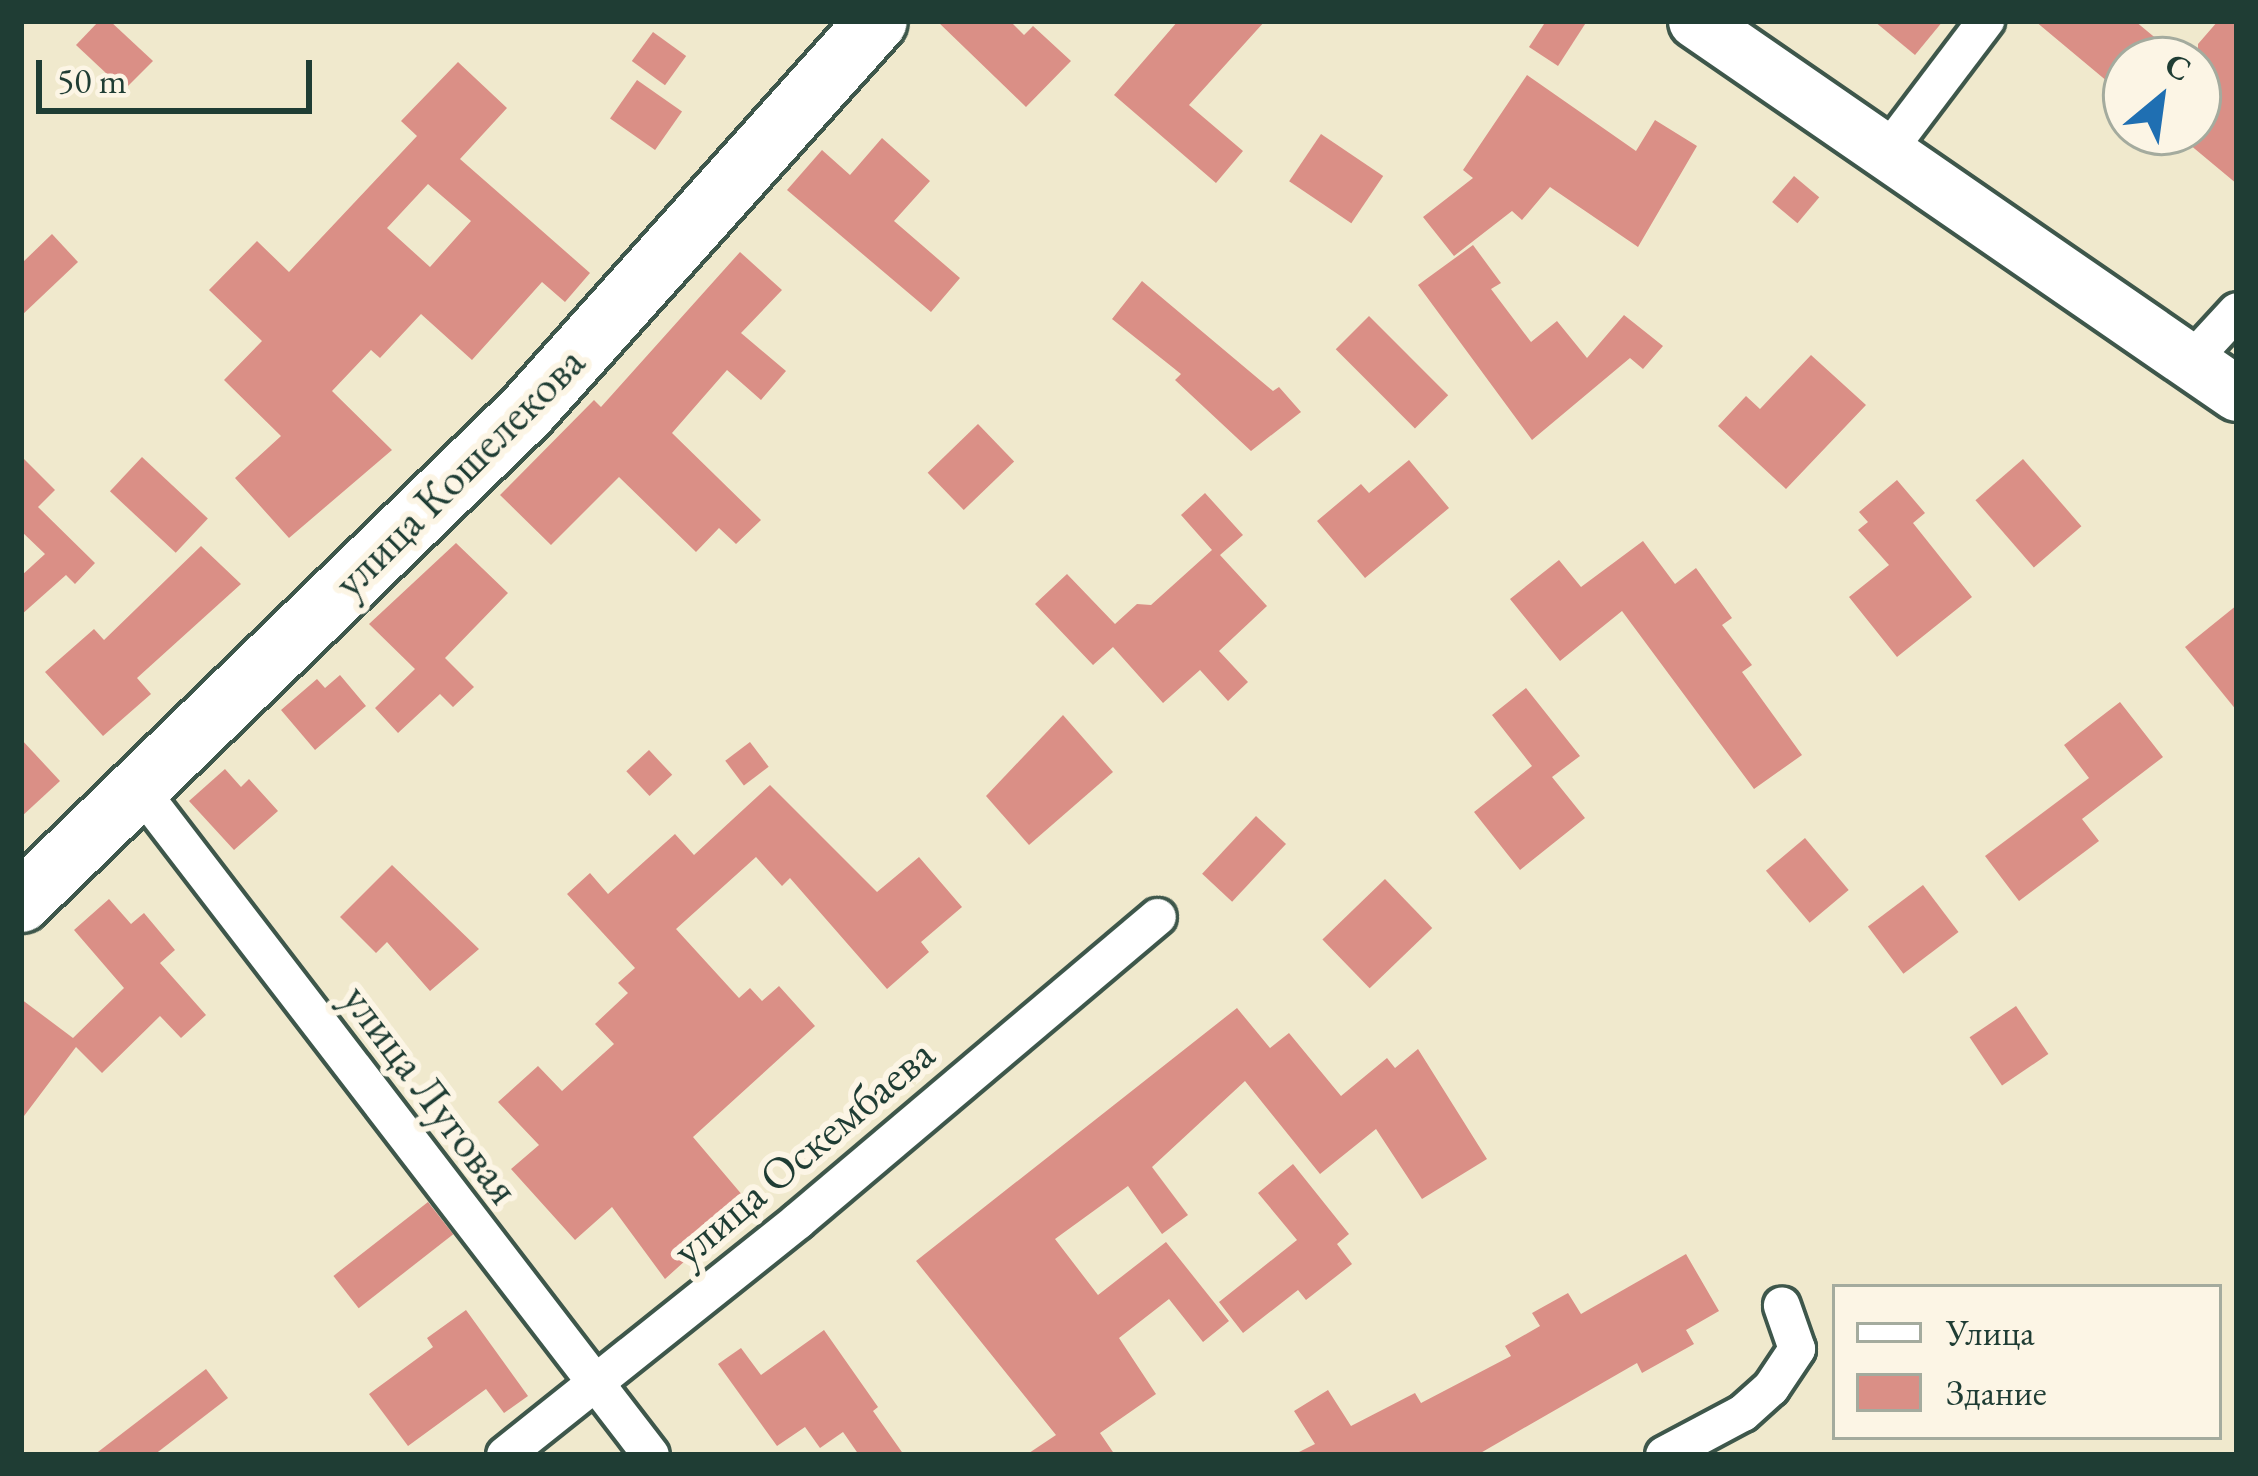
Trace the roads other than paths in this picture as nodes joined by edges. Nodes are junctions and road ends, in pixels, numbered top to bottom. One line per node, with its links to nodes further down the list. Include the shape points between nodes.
1 (877, 21): 8 (main road, улица Кошелекова, via 526,412)
2 (1696, 21): 4 (main road)
3 (1986, 21): 4 (street)
4 (1883, 158): 6 (main road)
5 (2237, 311): 6 (street)
6 (2190, 362): 7 (main road)
7 (2237, 394)
8 (138, 787): 9 (main road, улица Кошелекова); 12 (street, улица Луговая)
9 (21, 902)
10 (1158, 917): 12 (street, улица Оскембаева)
11 (1782, 1306): 15 (street, via 1797,1349 1771,1388)
12 (592, 1384): 13 (street, улица Оскембаева); 14 (street, улица Луговая)
13 (505, 1455)
14 (651, 1455)
15 (1664, 1455)

